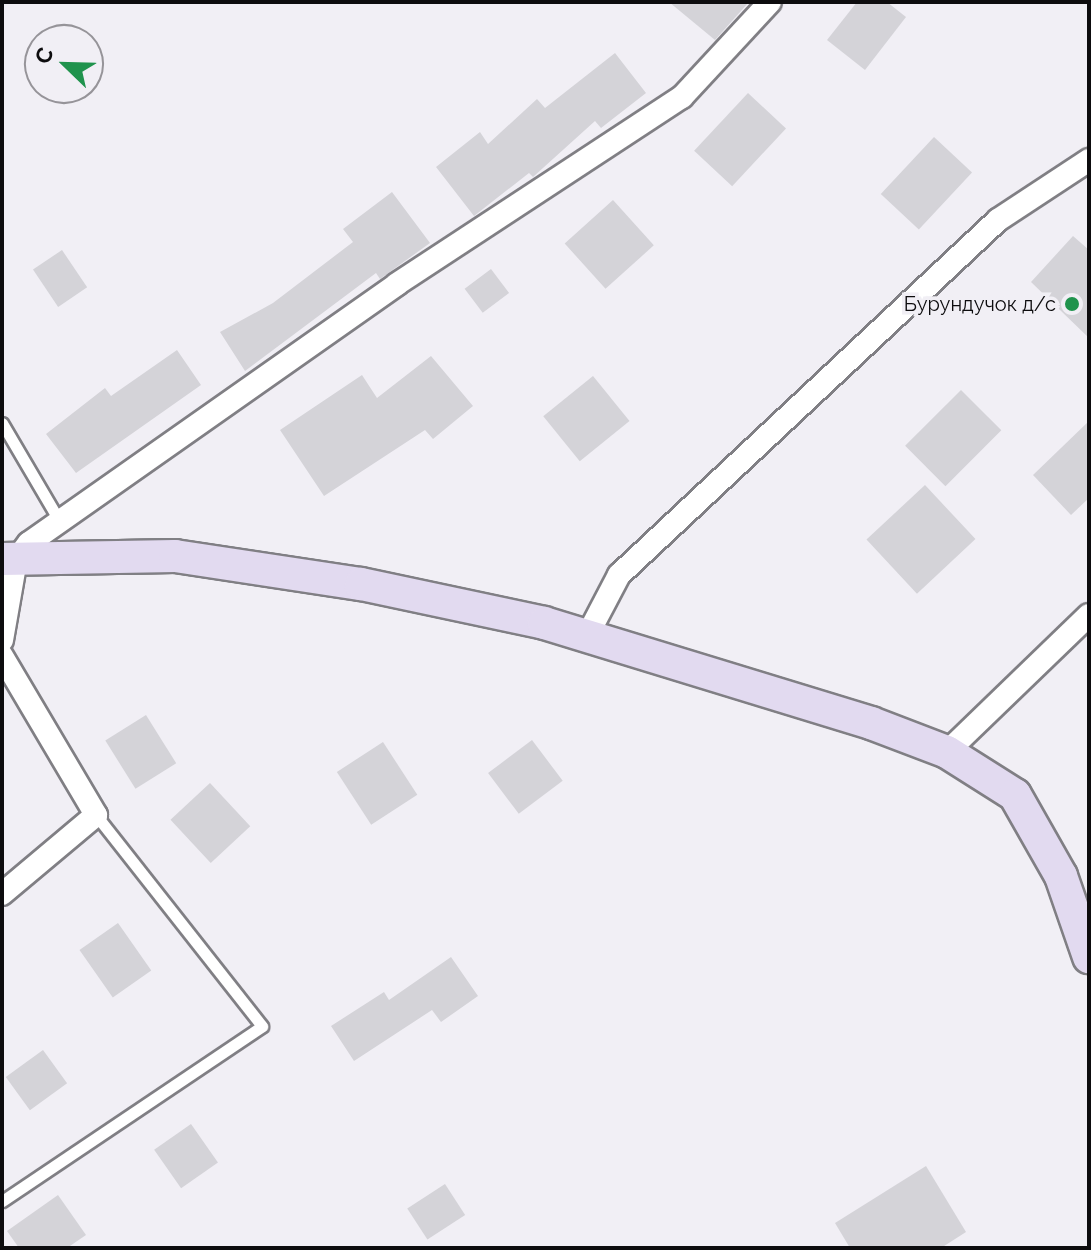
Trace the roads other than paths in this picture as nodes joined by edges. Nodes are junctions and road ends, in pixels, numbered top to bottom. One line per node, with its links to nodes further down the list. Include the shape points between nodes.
1 (770, 2): 4 (street, via 682,97 397,284)
2 (1089, 160): 7 (street, via 998,220 642,553 619,575)
3 (2, 423): 4 (lane)
4 (60, 522): 5 (street)
5 (9, 559): 7 (street, via 175,556 248,565 451,601); 8 (street)
6 (1089, 615): 10 (street)
7 (587, 636): 10 (street)
8 (2, 640)
9 (2, 656): 11 (street)
10 (947, 752): 13 (street, via 1015,795 1061,876)
11 (96, 815): 12 (street); 14 (lane, via 262,1026)
12 (2, 894)
13 (1089, 957)
14 (2, 1201)

